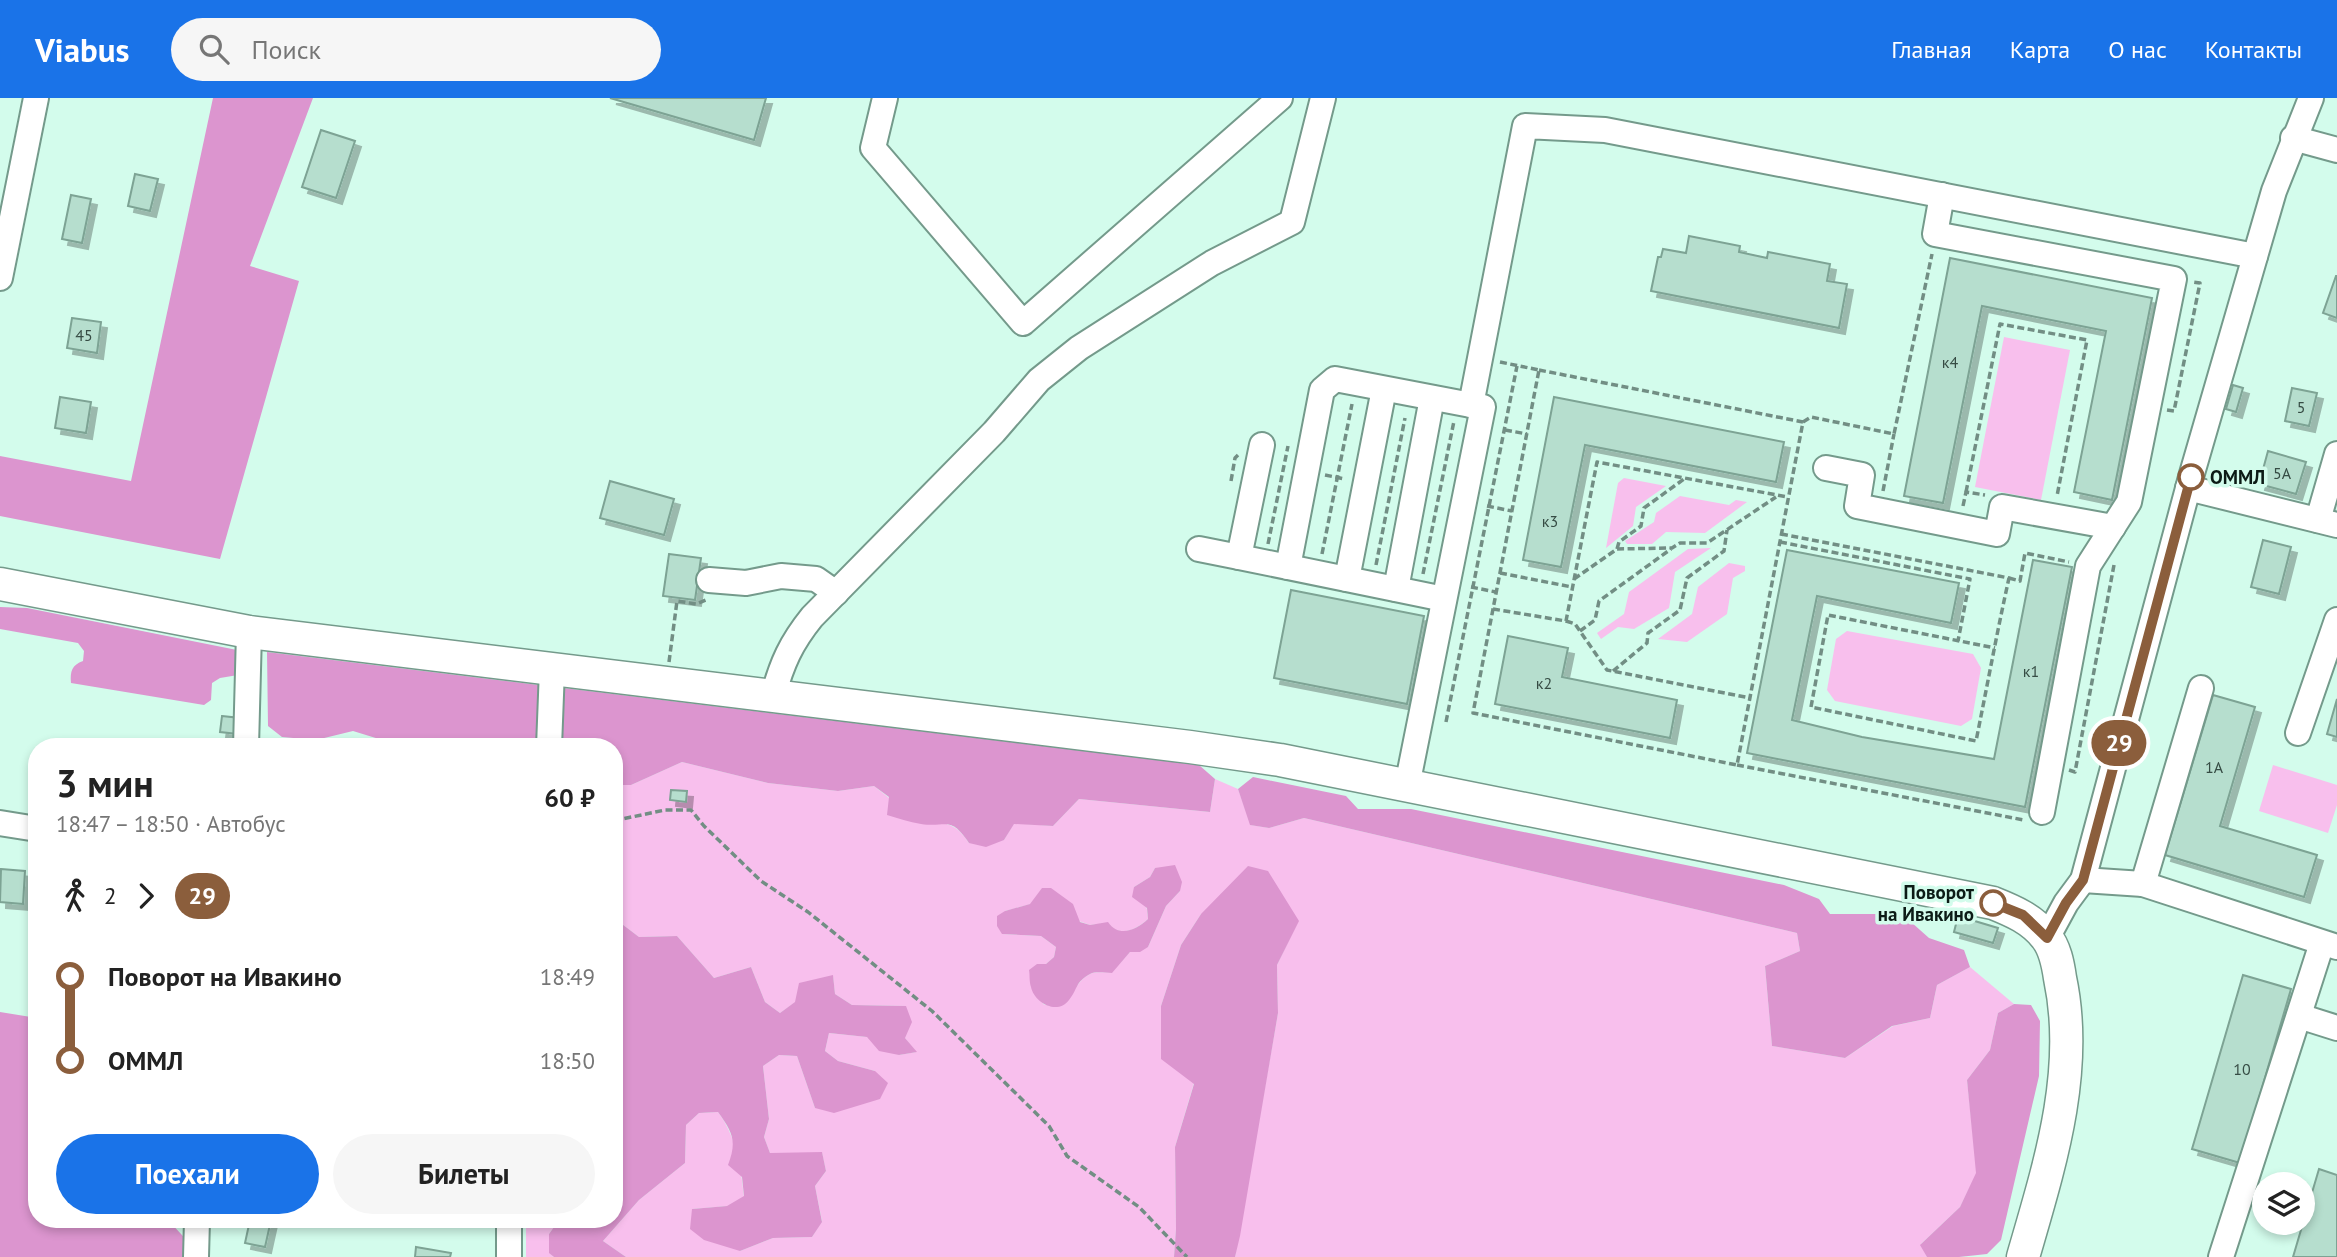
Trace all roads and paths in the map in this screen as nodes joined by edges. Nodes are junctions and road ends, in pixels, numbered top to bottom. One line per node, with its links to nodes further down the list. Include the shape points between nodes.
1 (36, 98): 9 (street)
2 (885, 98): 3 (street, via 873,148 1023,323)
3 (1280, 98)
4 (1323, 98): 52 (street, via 1292,222 1212,263 1079,348 1039,380)
5 (2311, 98): 6 (street)
6 (2293, 138): 7 (street); 11 (street)
7 (2337, 150)
8 (1942, 195): 11 (street); 17 (street, via 1605,130 1525,126); 33 (street, via 1935,234 2174,279 2129,502)
9 (7, 210): 12 (street)
10 (1933, 249): 19 (path)
11 (2255, 256): 24 (street)
12 (0, 278)
13 (1517, 366): 67 (path)
14 (1359, 384): 15 (street); 42 (street, via 1335,379 1322,390); 43 (path)
15 (1384, 389): 16 (street); 46 (street)
16 (1421, 396): 17 (street); 51 (street); 51 (path)
17 (1464, 404): 51 (path); 53 (street, via 1483,407)
18 (1803, 422): 19 (path, via 1811,417); 28 (path); 44 (path, via 1539,370)
19 (1894, 434): 29 (path)
20 (1262, 445): 40 (street)
21 (2337, 454): 32 (street)
22 (1826, 468): 33 (street, via 1862,475 1857,506 1997,534 2002,507)
23 (1685, 478): 26 (path); 39 (path, via 1644,508 1642,526 1619,542); 48 (path, via 1597,462)
24 (2188, 488): 32 (street); 77 (street)
25 (1966, 492): 27 (path); 30 (path, via 2000,324 2087,340); 31 (path)
26 (1778, 495): 28 (path); 34 (path)
27 (1991, 496)
28 (1788, 497): 35 (path)
29 (1882, 498)
30 (2056, 499)
31 (1962, 513)
32 (2327, 522)
33 (2113, 527): 73 (street, via 2088,566)
34 (1727, 529): 37 (path, via 1707,543 1680,543); 63 (path, via 1724,551 1686,578 1680,610 1648,633 1647,643)
35 (1782, 534): 36 (path); 45 (path)
36 (1780, 542): 59 (path, via 1970,579); 66 (path)
37 (1672, 548): 39 (path); 57 (path, via 1599,601 1595,620)
38 (1199, 549): 40 (street)
39 (1617, 549): 48 (path)
40 (1239, 557): 42 (street)
41 (2077, 563): 45 (path, via 2025,554 2020,581)
42 (1288, 567): 43 (street)
43 (1318, 573): 46 (street)
44 (1500, 573): 50 (path); 54 (path)
45 (2009, 578): 60 (path)
46 (1347, 579): 51 (street)
47 (709, 580): 52 (street, via 816,579); 61 (path, via 707,600 696,604 677,601)
48 (1574, 580): 50 (path)
49 (0, 584): 58 (main road)
50 (1572, 587): 56 (path)
51 (1396, 589): 53 (street)
52 (836, 593): 65 (street, via 793,641)
53 (1444, 599): 72 (street)
54 (1493, 609): 56 (path); 71 (path, via 1473,713)
55 (2337, 620): 68 (street)
56 (1566, 621): 57 (path)
57 (1580, 631): 63 (path, via 1607,670)
58 (249, 632): 62 (main road); 69 (street)
59 (1958, 641): 60 (path); 60 (path, via 1828,615 1811,707 1976,741)
60 (1995, 648)
61 (669, 664)
62 (552, 669): 65 (main road); 70 (street)
63 (1613, 671): 66 (path)
64 (2201, 688): 78 (street)
65 (773, 696): 72 (main road, via 1191,747)
66 (1750, 698): 71 (path)
67 (1446, 722)
68 (2298, 733)
69 (246, 738)
70 (549, 738)
71 (1737, 765): 73 (path, via 2026,821)
72 (1407, 786): 79 (main road, via 1993,903 2023,915)
73 (2035, 811)
74 (623, 819): 87 (path, via 691,810 761,881 808,912 932,1011 1049,1126 1067,1156 1139,1207)
75 (0, 823): 76 (street)
76 (28, 828)
77 (2083, 880): 78 (street); 79 (street)
78 (2143, 884): 80 (street)
79 (2047, 938): 88 (main road, via 2065,999 2068,1056 2052,1156)
80 (2330, 945): 81 (street)
81 (2299, 1016): 82 (street); 89 (street)
82 (2337, 1028)
83 (197, 1228): 85 (street)
84 (509, 1228): 86 (street)
85 (196, 1257)
86 (509, 1257)
87 (1187, 1257)
88 (2023, 1257)
89 (2221, 1257)

